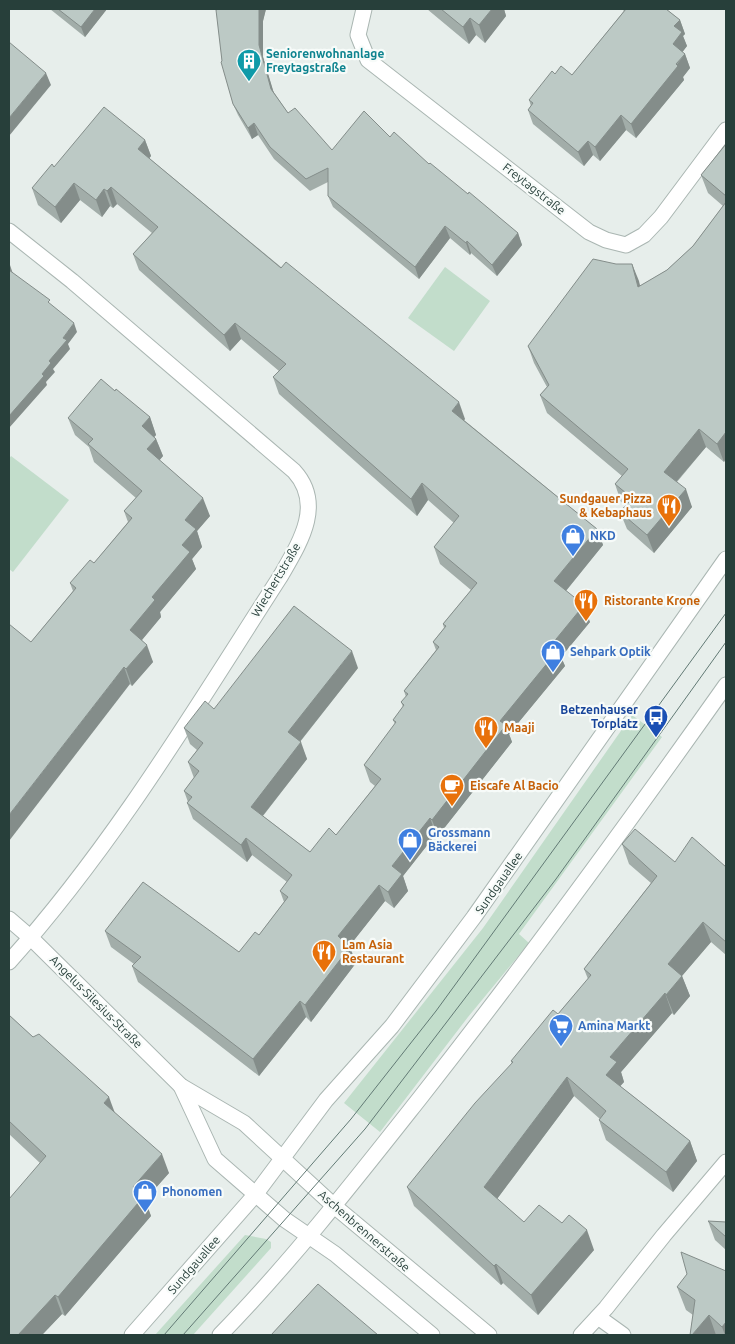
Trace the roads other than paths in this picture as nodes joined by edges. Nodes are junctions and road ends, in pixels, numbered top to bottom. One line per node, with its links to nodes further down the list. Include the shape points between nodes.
1 (364, 9): 2 (street, Freytagstraße, via 358,35 368,60 589,232 606,240 626,245 644,235)
2 (726, 130)
3 (9, 231): 7 (street, Wiechertstraße, via 294,471 307,491 307,523 280,577 142,791)
4 (726, 558): 11 (street, Sundgauallee, via 474,917 392,1026 326,1100)
5 (726, 685): 14 (street, via 503,992)
6 (9, 919): 7 (street, Angelus-Silesius-Straße)
7 (31, 938): 8 (street, Wiechertstraße); 9 (street, Angelus-Silesius-Straße)
8 (9, 962)
9 (181, 1086): 10 (street, Angelus-Silesius-Straße); 13 (street, Angelus-Silesius-Straße, via 215,1159)
10 (244, 1123): 11 (street, Aschenbrennerstraße)
11 (282, 1158): 13 (street, Sundgauallee); 14 (street, Aschenbrennerstraße)
12 (726, 1162): 16 (street)
13 (255, 1195): 15 (street); 17 (street, Sundgauallee)
14 (333, 1205): 15 (street); 20 (street, Aschenbrennerstraße)
15 (307, 1236): 18 (street, via 257,1298); 19 (street, via 335,1254)
16 (598, 1317): 21 (street); 22 (street)
17 (132, 1335)
18 (220, 1335)
19 (432, 1335)
20 (489, 1335)
21 (581, 1335)
22 (623, 1335)

